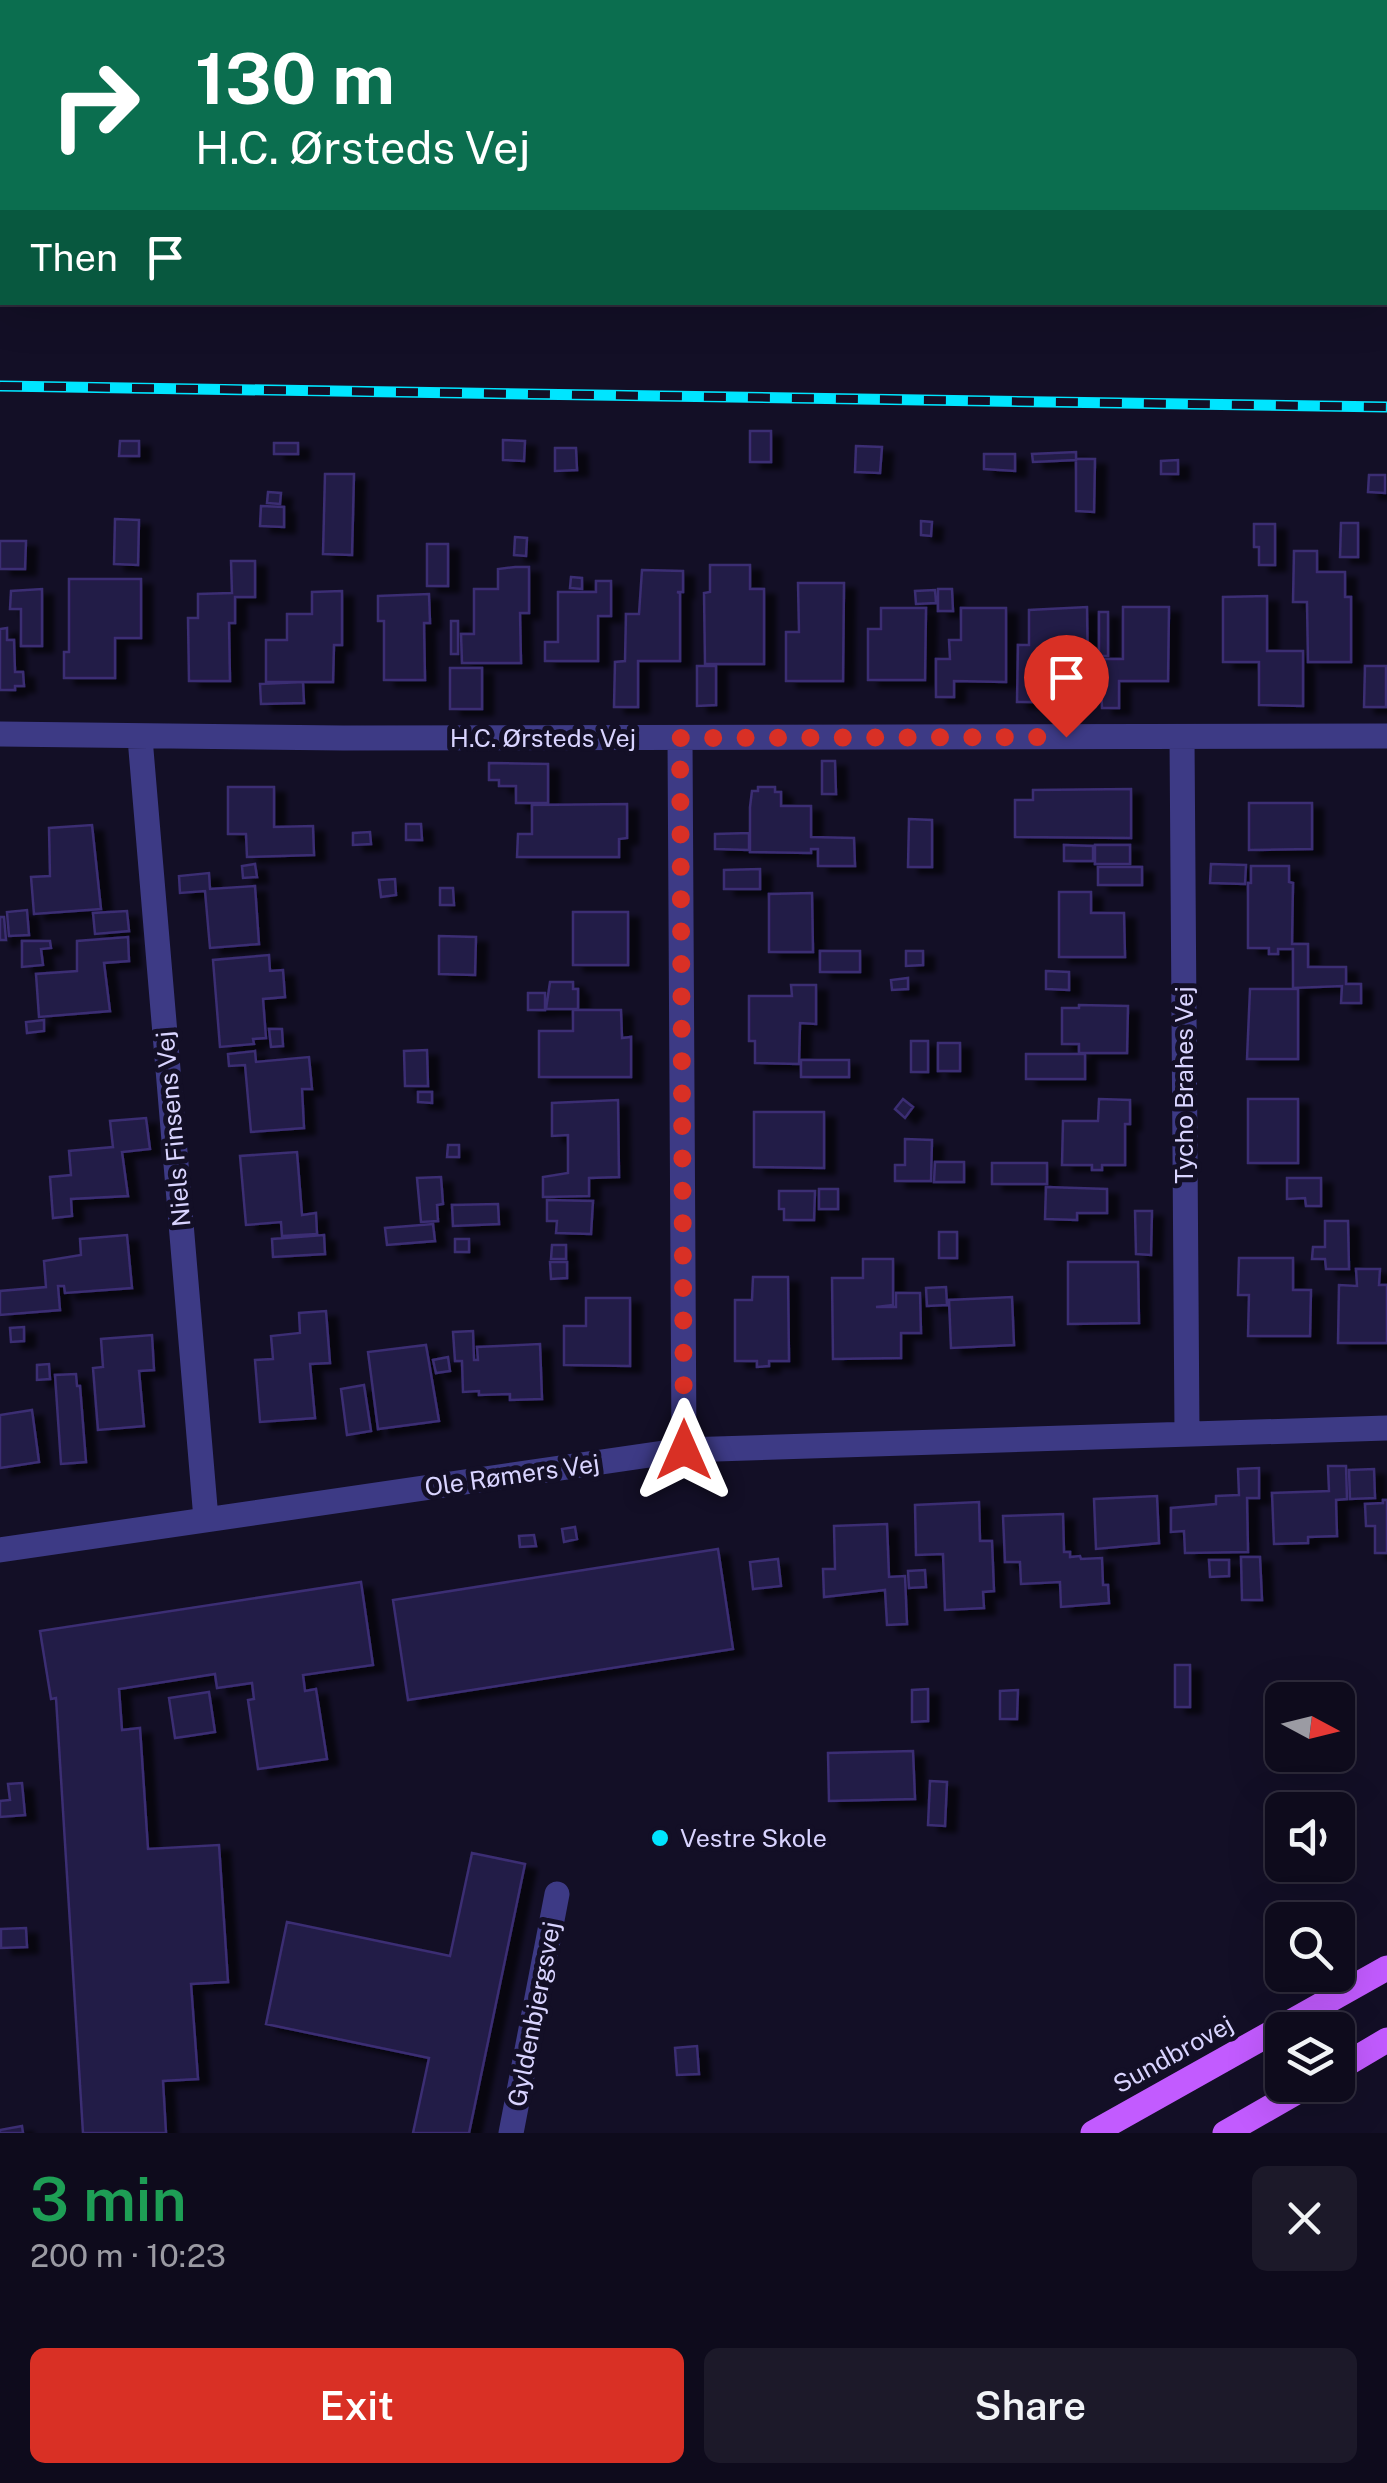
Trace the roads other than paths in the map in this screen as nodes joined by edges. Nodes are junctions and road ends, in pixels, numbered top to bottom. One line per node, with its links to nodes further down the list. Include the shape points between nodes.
1 (0, 734): 4 (street, H.C. Ørsteds Vej)
2 (1387, 736): 3 (street, H.C. Ørsteds Vej)
3 (1182, 737): 5 (street, H.C. Ørsteds Vej); 7 (street, Tycho Brahes Vej)
4 (140, 738): 5 (street, H.C. Ørsteds Vej); 9 (street, Niels Finsens Vej)
5 (680, 738): 8 (street)
6 (1387, 1428): 7 (street, Ole Rømers Vej)
7 (1187, 1432): 8 (street, Ole Rømers Vej)
8 (684, 1450): 9 (street, Ole Rømers Vej)
9 (206, 1520): 10 (street, Ole Rømers Vej)
10 (0, 1550)
11 (557, 1894): 16 (street, Gyldenbjergsvej)
12 (1387, 1968): 17 (main road, Sundbrovej)
13 (1387, 2040): 14 (main road)
14 (1355, 2059)
15 (1279, 2102): 18 (main road)
16 (511, 2133)
17 (1093, 2133)
18 (1225, 2133)

